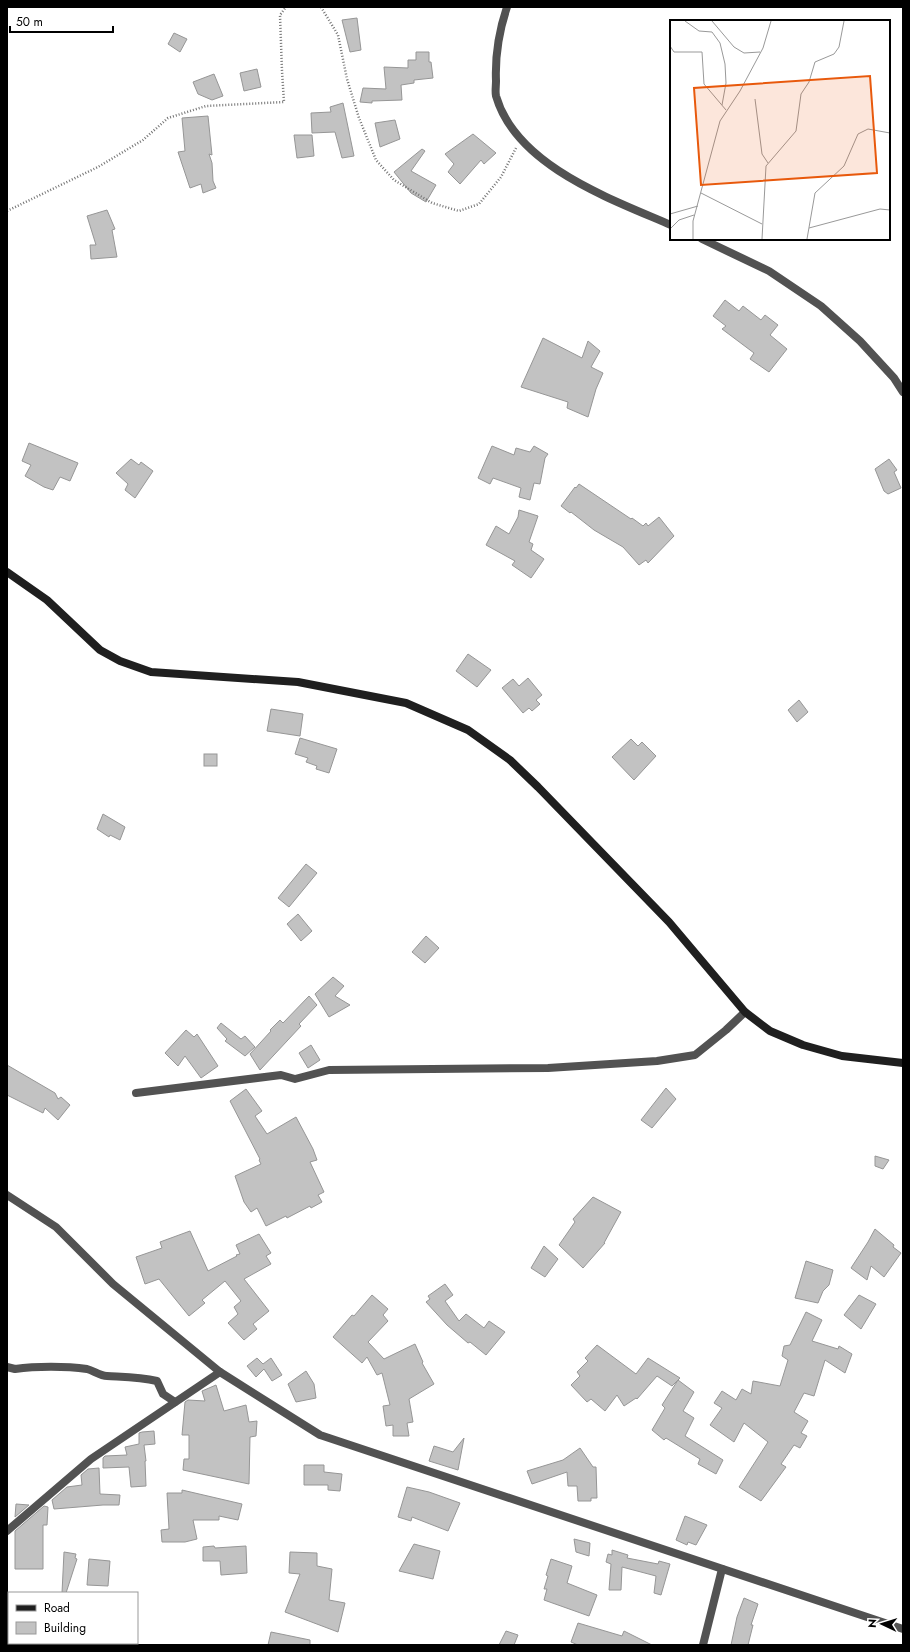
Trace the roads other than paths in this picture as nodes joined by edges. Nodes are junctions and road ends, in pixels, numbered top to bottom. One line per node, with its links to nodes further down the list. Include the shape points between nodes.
1 (507, 7): 2 (street, via 495,59 496,96 510,127 531,151 568,176 605,197)
2 (670, 225)
3 (704, 240): 4 (street, via 769,271 822,306 860,341 894,378)
4 (903, 392)
5 (7, 572): 6 (main road, via 47,600 100,650 120,661 151,672 298,682 406,703 468,730 510,760 538,787 669,922)
6 (745, 1012): 7 (main road, via 770,1031 803,1044 842,1056); 8 (street, via 695,1055 657,1061 548,1068 329,1070 295,1079 281,1075)
7 (903, 1063)
8 (136, 1093)
9 (7, 1196): 11 (street, via 56,1227 113,1284)
10 (7, 1367): 12 (street, via 68,1367 106,1376 157,1381 163,1394)
11 (220, 1372): 12 (street); 14 (street, via 320,1436)
12 (175, 1402): 13 (street, via 91,1459)
13 (7, 1531)
14 (722, 1569): 15 (street); 16 (street)
15 (903, 1629)
16 (703, 1645)

